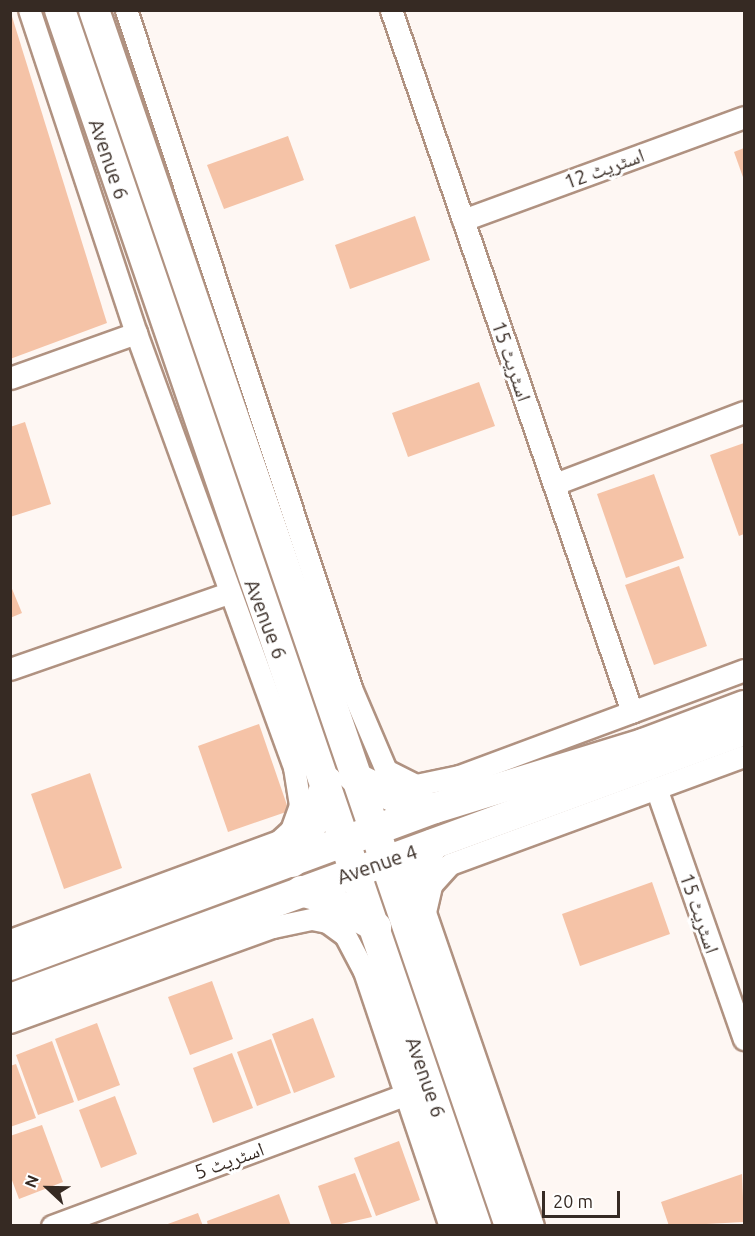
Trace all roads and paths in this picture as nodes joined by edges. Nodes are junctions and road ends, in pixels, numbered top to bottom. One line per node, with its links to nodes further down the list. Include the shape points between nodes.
1 (29, 10): 8 (street)
2 (60, 10): 20 (main road, Avenue 6, via 251,579)
3 (94, 10): 17 (main road, Avenue 6)
4 (126, 10): 17 (street)
5 (391, 10): 7 (street, اسٹریٹ 15)
6 (744, 117): 7 (street, اسٹریٹ 12)
7 (463, 220): 11 (street, اسٹریٹ 15)
8 (136, 333): 9 (street); 12 (street)
9 (10, 378)
10 (744, 412): 11 (street)
11 (555, 484): 16 (street, اسٹریٹ 15)
12 (228, 592): 13 (street); 20 (street)
13 (10, 669)
14 (744, 670): 16 (street)
15 (744, 706): 21 (main road, Avenue 4, via 643,744)
16 (632, 712): 21 (street)
17 (352, 730): 20 (main road, Avenue 6); 21 (street, via 395,778 416,785)
18 (744, 730): 25 (main road, Avenue 4)
19 (744, 756): 22 (street)
20 (323, 771): 23 (main road, via 406,803); 24 (main road, Avenue 6); 27 (main road, via 315,819); 33 (street, via 300,792 297,819 279,841)
21 (463, 787): 23 (main road, Avenue 4)
22 (656, 788): 25 (street); 38 (street, اسٹریٹ 15)
23 (435, 808): 24 (main road, Avenue 4)
24 (360, 836): 27 (main road, Avenue 4); 28 (main road, Avenue 6)
25 (473, 842): 26 (main road, Avenue 4); 32 (street, via 430,885)
26 (433, 844): 28 (main road, Avenue 4); 32 (main road, via 412,883)
27 (292, 862): 34 (main road, Avenue 4)
28 (370, 866): 29 (main road, Avenue 4); 31 (main road, Avenue 6); 32 (main road, Avenue 6)
29 (301, 891): 30 (main road, Avenue 4); 31 (main road, via 326,898)
30 (269, 915): 35 (street, via 327,921); 36 (main road, Avenue 4); 37 (street)
31 (376, 927): 35 (main road, Avenue 6)
32 (419, 939): 43 (main road, Avenue 6); 44 (street)
33 (10, 940)
34 (10, 965)
35 (376, 967): 39 (street); 42 (main road, Avenue 6)
36 (10, 999)
37 (10, 1022)
38 (744, 1039)
39 (405, 1095): 40 (street, اسٹریٹ 5); 41 (street)
40 (52, 1226)
41 (450, 1226)
42 (477, 1226)
43 (510, 1226)
44 (533, 1226)

